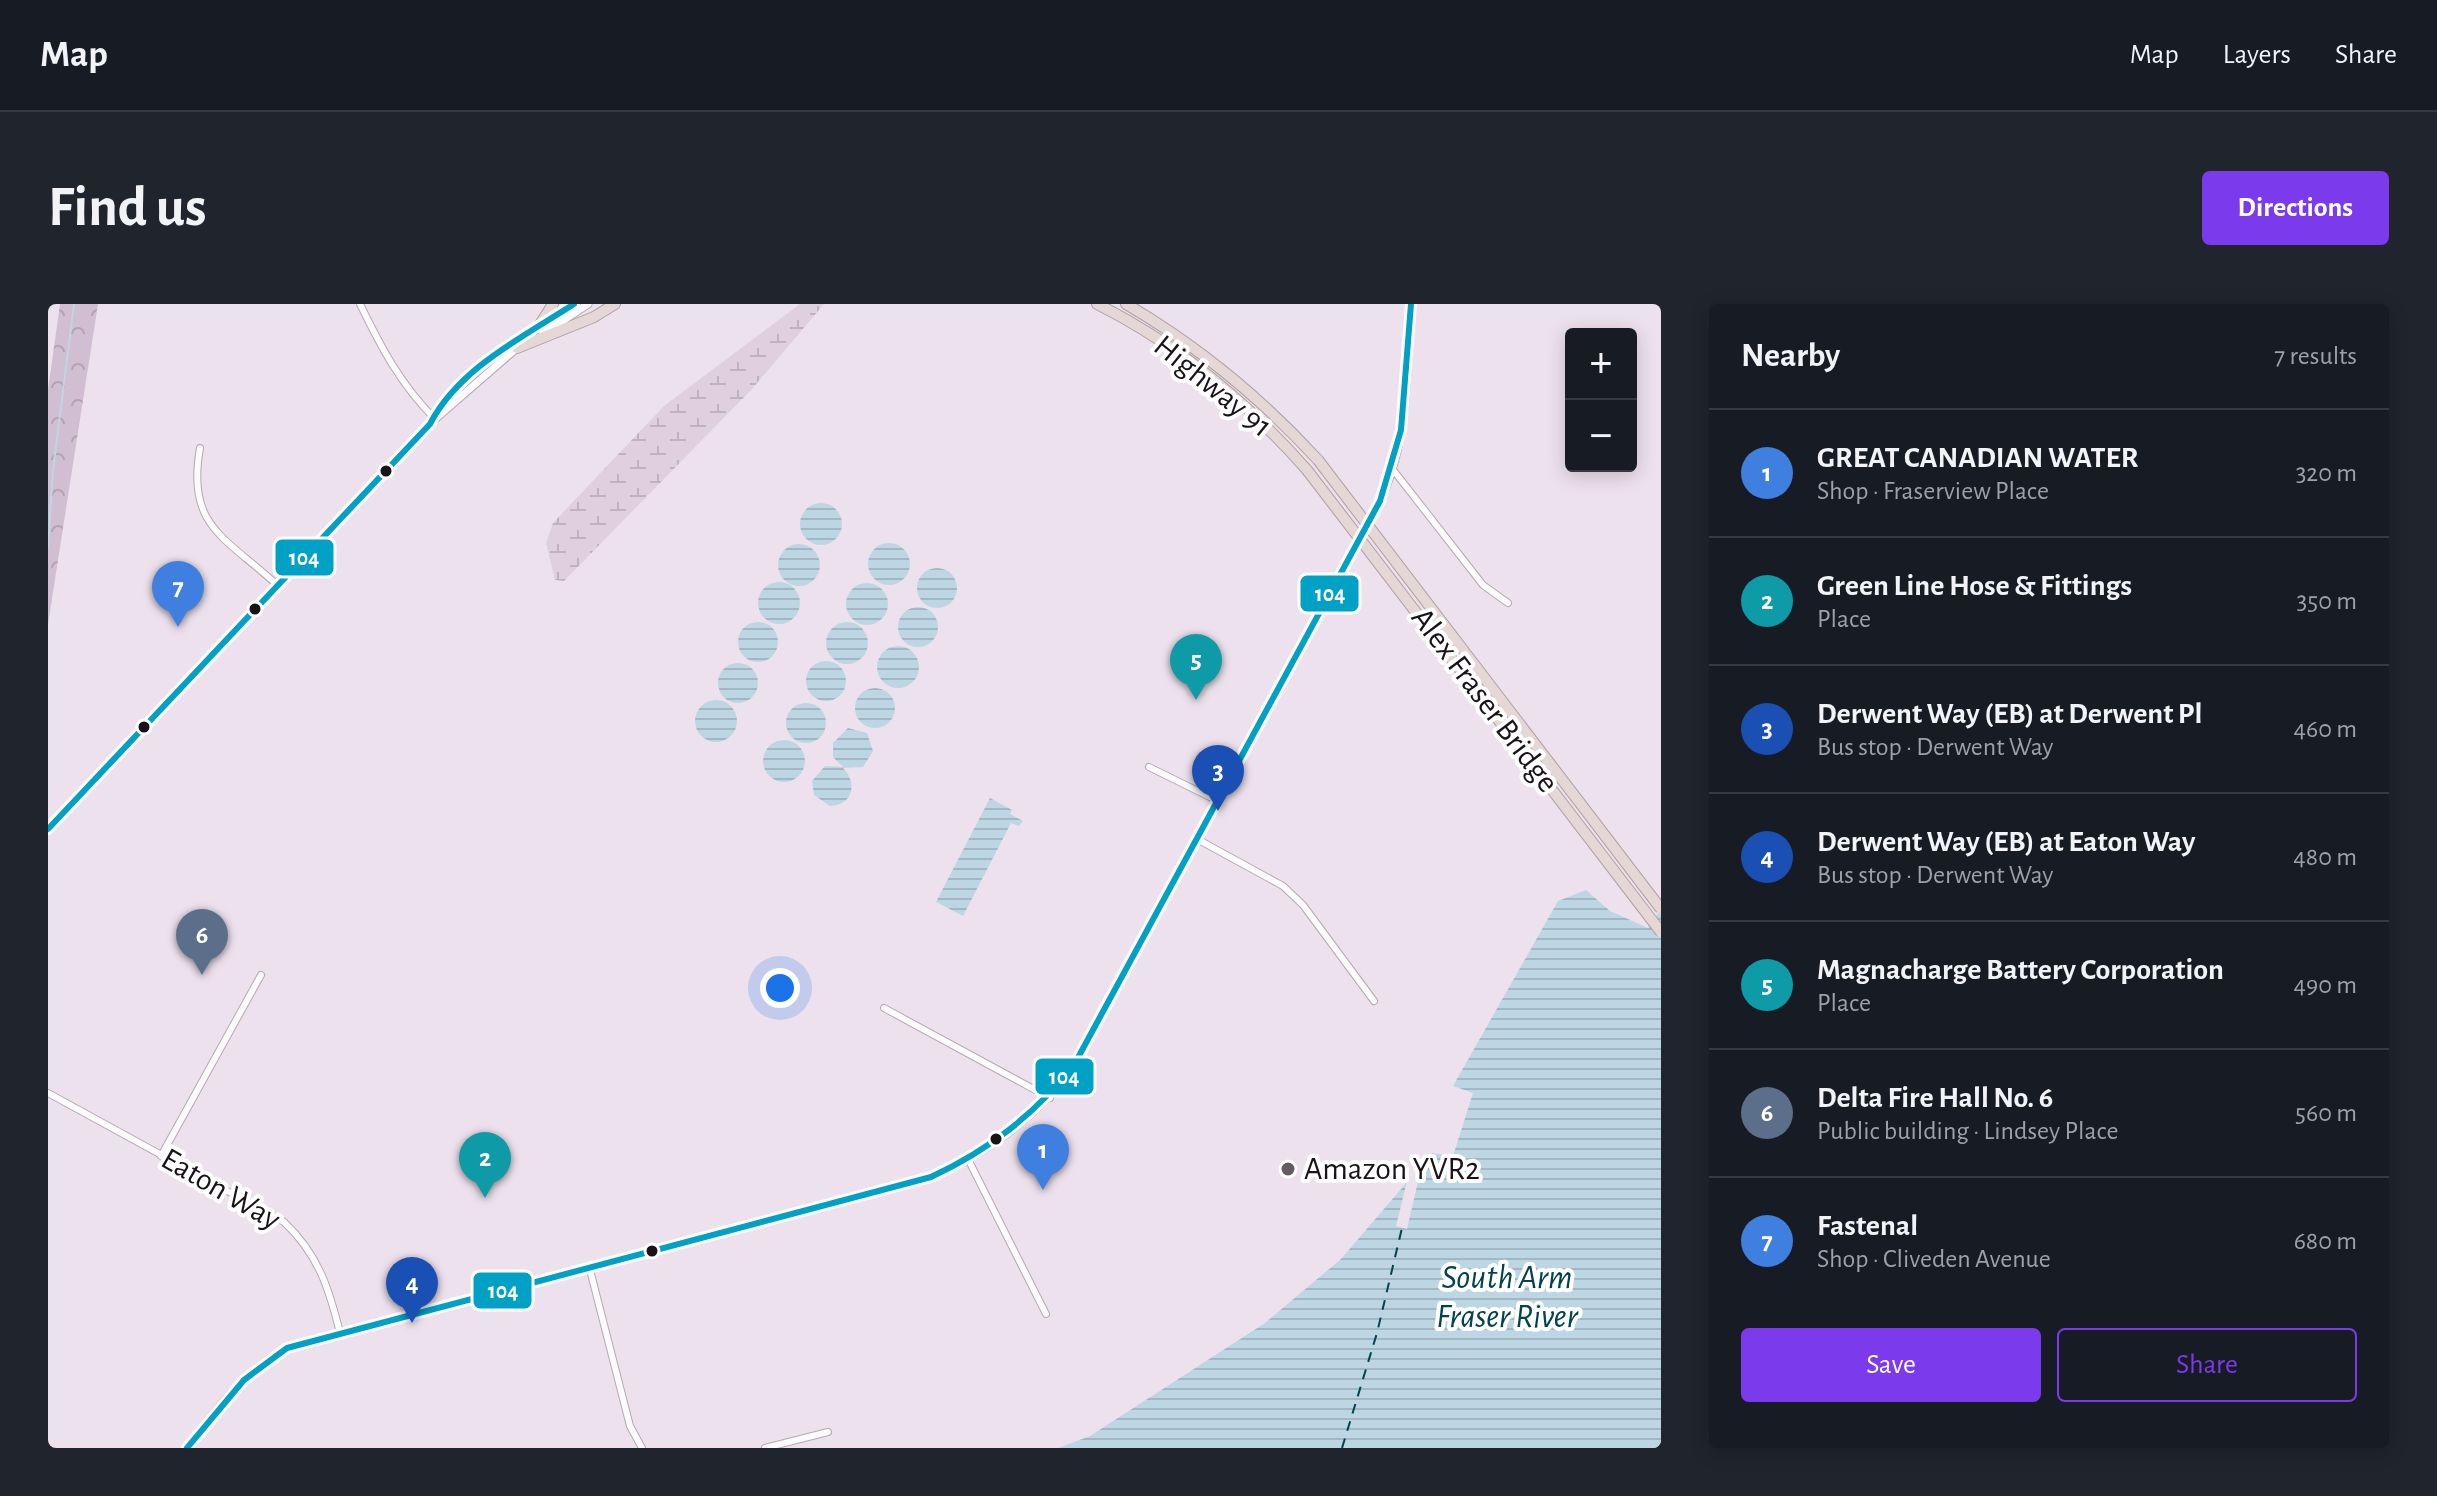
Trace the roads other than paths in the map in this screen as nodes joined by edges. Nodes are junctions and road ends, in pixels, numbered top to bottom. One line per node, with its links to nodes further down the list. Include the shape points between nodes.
1 (360, 304): 11 (street, via 407,392)
2 (553, 304): 9 (highway)
3 (574, 304): 9 (street)
4 (588, 304): 10 (street)
5 (615, 304): 10 (highway)
6 (1094, 304): 14 (highway, Highway 91, via 1216,383)
7 (1126, 304): 13 (highway, Highway 91, via 1225,372)
8 (1411, 304): 15 (street)
9 (539, 326): 11 (street, via 470,374 439,407)
10 (517, 348): 11 (street)
11 (435, 419): 16 (street)
12 (200, 448): 16 (street, via 194,481 202,514)
13 (1318, 460): 22 (highway, Alex Fraser Bridge, bridge)
14 (1307, 470): 23 (highway, Alex Fraser Bridge, bridge)
15 (1394, 471): 17 (street, via 1483,585); 19 (street)
16 (276, 584): 20 (street)
17 (1508, 603)
18 (1149, 767): 19 (street)
19 (1218, 801): 21 (street)
20 (48, 829)
21 (1197, 839): 25 (street, via 1283,886); 28 (street, via 1074,1065)
22 (1661, 909)
23 (1661, 932)
24 (261, 975): 29 (street)
25 (1374, 1001)
26 (884, 1008): 28 (street)
27 (48, 1093): 29 (street, Eaton Way)
28 (1050, 1098): 30 (street, via 1016,1130)
29 (161, 1156): 33 (street, Eaton Way, via 267,1211 297,1234 325,1277)
30 (969, 1161): 31 (street, via 931,1177); 32 (street)
31 (589, 1266): 33 (street); 36 (street, via 630,1426)
32 (1046, 1314)
33 (340, 1333): 35 (street, via 287,1348 258,1365 234,1386)
34 (828, 1432): 37 (street)
35 (187, 1448)
36 (642, 1448)
37 (765, 1448)

